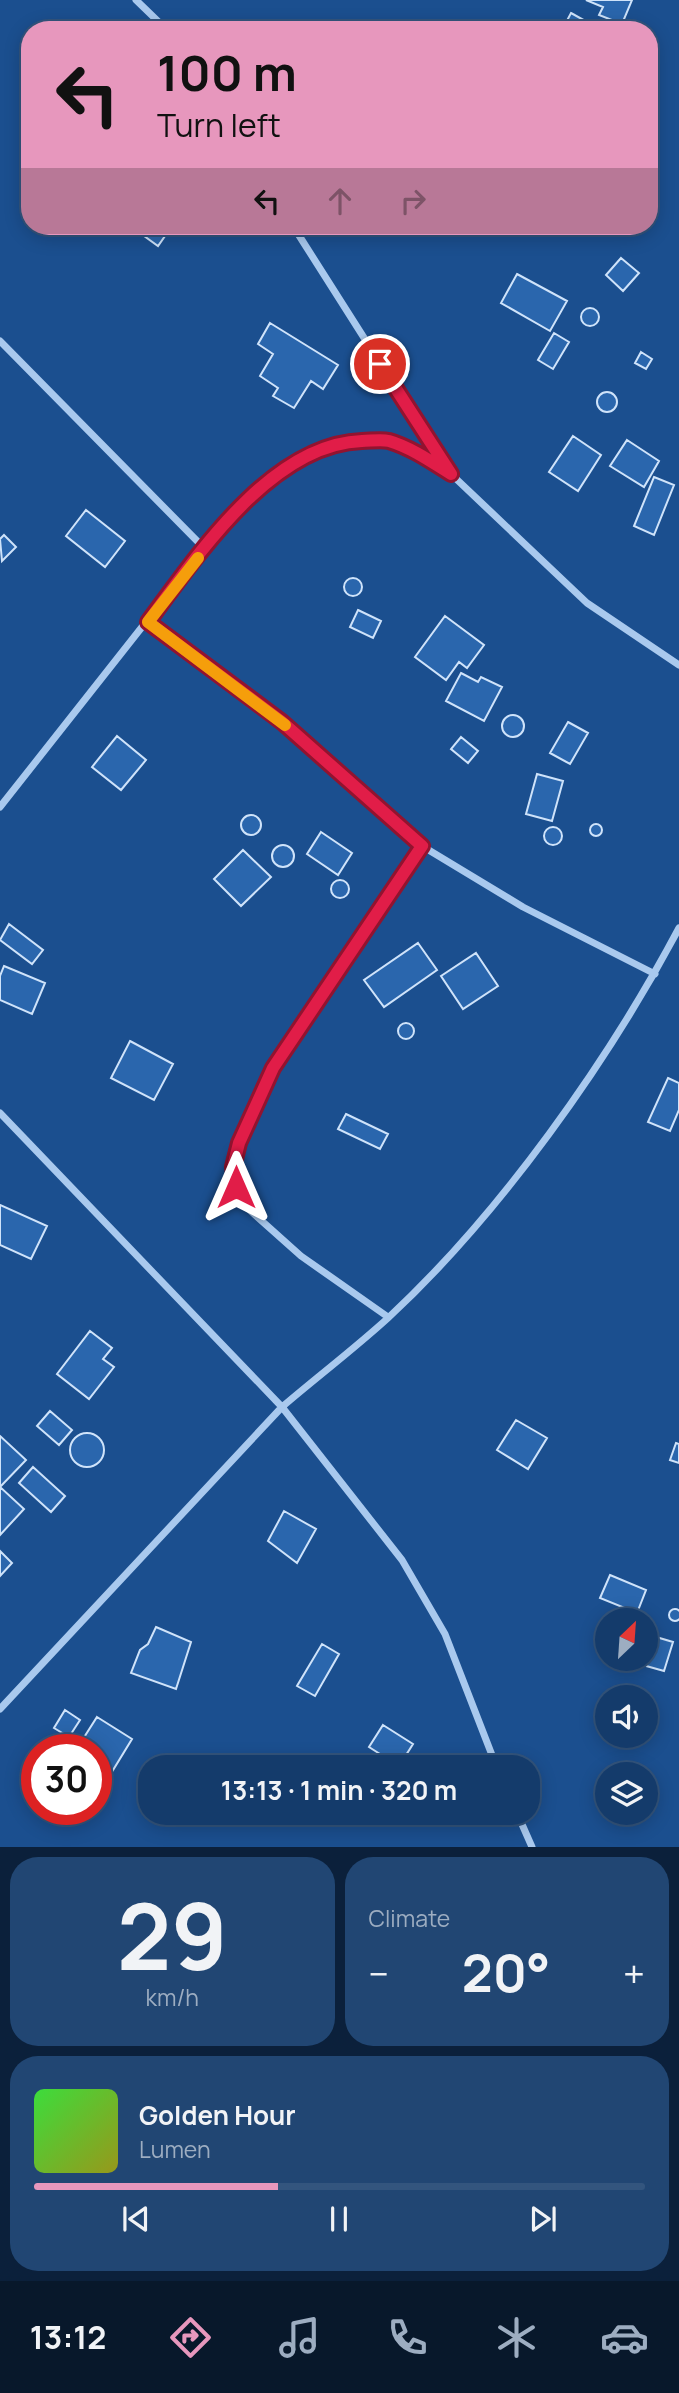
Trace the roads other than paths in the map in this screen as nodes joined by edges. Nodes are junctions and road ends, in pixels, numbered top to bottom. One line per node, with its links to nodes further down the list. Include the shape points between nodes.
1 (136, 0): 2 (street)
2 (158, 21)
3 (299, 235): 5 (street)
4 (0, 341): 6 (street)
5 (451, 474): 6 (street, via 388,441 341,442 299,460 259,488); 8 (street, via 587,603)
6 (205, 549): 7 (street)
7 (148, 622): 9 (street); 10 (street, via 282,722)
8 (679, 665)
9 (0, 807)
10 (422, 846): 12 (street, via 523,907); 14 (street, via 273,1068 233,1167 244,1205 301,1256)
11 (679, 928): 12 (street)
12 (655, 974): 14 (street, via 606,1052 520,1169)
13 (0, 1113): 15 (street)
14 (388, 1317): 15 (street)
15 (282, 1407): 16 (street); 17 (street, via 402,1560 445,1634)
16 (0, 1709)
17 (492, 1755)
18 (522, 1825): 19 (street)
19 (532, 1847)

